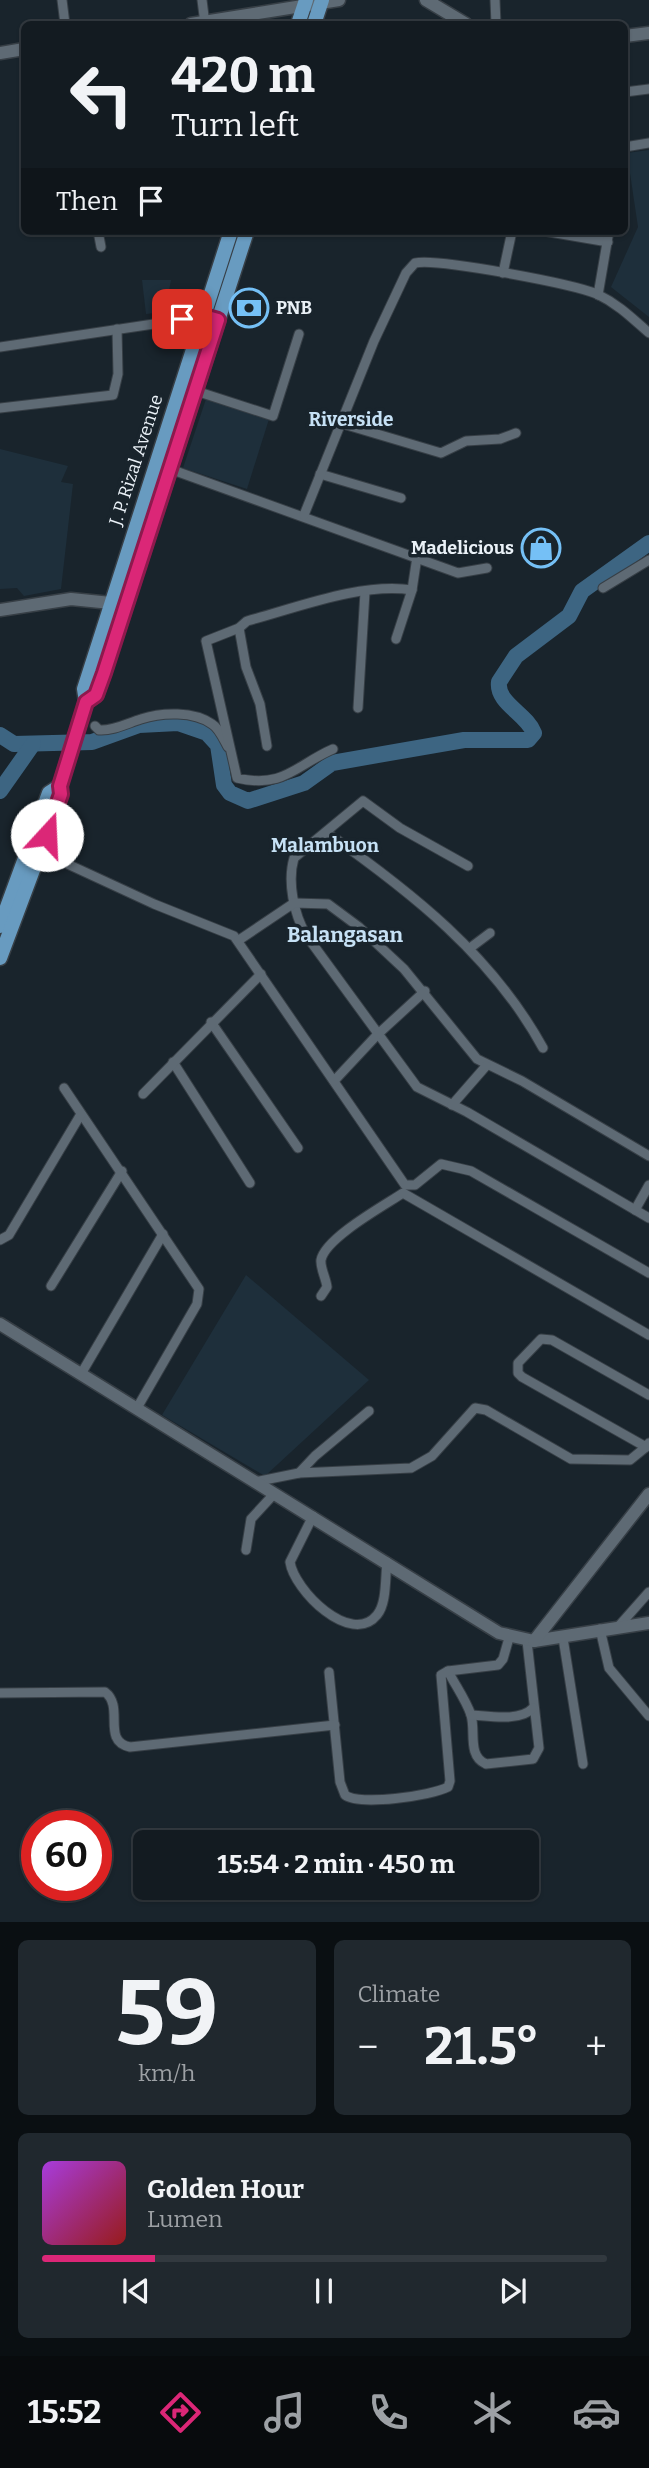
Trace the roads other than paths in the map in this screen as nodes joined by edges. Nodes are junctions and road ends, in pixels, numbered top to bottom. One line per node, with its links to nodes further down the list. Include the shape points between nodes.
1 (62, 0): 8 (street)
2 (202, 0): 9 (street)
3 (339, 0): 6 (main road)
4 (426, 0): 13 (main road)
5 (495, 0): 14 (street)
6 (322, 1): 7 (main road); 12 (main road)
7 (306, 2): 10 (main road); 11 (main road)
8 (65, 21)
9 (200, 21)
10 (214, 21)
11 (300, 21)
12 (315, 21)
13 (461, 21)
14 (496, 21)
15 (649, 33): 16 (main road)
16 (628, 36)
17 (21, 50): 18 (main road)
18 (0, 52)
19 (649, 89): 20 (street)
20 (628, 92)
21 (649, 142): 22 (street)
22 (628, 146)
23 (99, 235): 29 (street)
24 (511, 235): 30 (street)
25 (567, 235): 28 (street)
26 (609, 235): 28 (street)
27 (233, 241): 32 (main road, J. P. Rizal Avenue); 33 (main road, J. P. Rizal Avenue, via 226,297)
28 (608, 242): 31 (street)
29 (101, 247)
30 (503, 274): 31 (street); 40 (street, via 415,263 387,313)
31 (598, 295): 35 (street, via 623,309)
32 (204, 316): 33 (street); 34 (street); 52 (main road, J. P. Rizal Avenue)
33 (218, 320): 38 (main road, J. P. Rizal Avenue)
34 (117, 330): 37 (street); 39 (street, via 118,374 113,395)
35 (649, 333)
36 (299, 334): 38 (street, via 273,416)
37 (0, 347)
38 (196, 391): 42 (main road, J. P. Rizal Avenue)
39 (0, 408)
40 (340, 423): 41 (street, via 441,453 466,440 500,439); 43 (street)
41 (516, 433)
42 (170, 469): 45 (street); 53 (main road, J. P. Rizal Avenue)
43 (320, 474): 44 (street); 45 (street)
44 (401, 498)
45 (304, 515): 46 (street, via 357,539)
46 (417, 557): 48 (street, via 457,573); 50 (street)
47 (649, 560): 49 (street)
48 (487, 568)
49 (603, 588)
50 (412, 590): 51 (street, via 383,587); 56 (street)
51 (365, 593): 55 (street, via 247,621); 58 (street)
52 (110, 601): 53 (main road); 54 (main road, via 71,599); 57 (main road, J. P. Rizal Avenue, via 84,689)
53 (127, 605): 57 (main road, J. P. Rizal Avenue, via 96,695)
54 (0, 610)
55 (239, 628): 60 (street); 62 (street, via 205,642)
56 (396, 639)
57 (86, 702): 64 (main road, J. P. Rizal Avenue, via 60,786 49,793)
58 (358, 708)
59 (95, 726): 62 (street, via 106,730 168,713 191,717 213,724)
60 (267, 746)
61 (333, 749): 62 (street, via 298,771 257,783 237,778)
62 (231, 751)
63 (326, 832): 65 (street, via 365,801 400,828); 66 (street, via 295,858); 70 (street, via 440,918)
64 (36, 850): 67 (main road, J. P. Rizal Avenue); 69 (street)
65 (467, 866)
66 (294, 903): 69 (street); 73 (street, via 318,901 338,910); 75 (street, via 304,932)
67 (2, 933): 71 (main road, J. P. Rizal Avenue)
68 (490, 933): 70 (street)
69 (239, 940): 72 (street)
70 (470, 948): 76 (street, via 519,1009)
71 (0, 958)
72 (261, 974): 74 (street); 79 (street)
73 (425, 991): 75 (street); 78 (street)
74 (211, 1021): 77 (street); 84 (street)
75 (377, 1035): 79 (street); 82 (street, via 416,1087)
76 (543, 1048)
77 (173, 1062): 81 (street); 87 (street)
78 (486, 1066): 82 (street); 85 (street, via 522,1081)
79 (334, 1081): 89 (street)
80 (64, 1088): 83 (street)
81 (143, 1094)
82 (452, 1105): 90 (street)
83 (81, 1114): 86 (street); 93 (street, via 9,1235)
84 (298, 1148)
85 (649, 1156)
86 (122, 1171): 92 (street); 95 (street)
87 (250, 1183)
88 (649, 1185): 90 (street)
89 (404, 1189): 94 (street, via 441,1164 471,1171); 96 (street, via 325,1252 321,1261 327,1287); 98 (street)
90 (635, 1210): 91 (street)
91 (649, 1218)
92 (163, 1234): 99 (street); 101 (street, via 194,1277 199,1295)
93 (0, 1240)
94 (649, 1273)
95 (51, 1286)
96 (321, 1296)
97 (0, 1324): 99 (main road)
98 (649, 1335)
99 (81, 1374): 101 (main road)
100 (649, 1395): 103 (street, via 552,1340 541,1339 518,1363 522,1377)
101 (137, 1408): 105 (main road)
102 (369, 1411): 104 (street)
103 (648, 1445): 104 (street, via 630,1460 571,1460 475,1408 432,1456 411,1468)
104 (299, 1473): 105 (street)
105 (254, 1482): 106 (main road)
106 (274, 1494): 108 (main road); 109 (street, via 251,1519)
107 (649, 1494): 117 (main road)
108 (313, 1516): 110 (main road); 110 (street, via 290,1562 304,1592 324,1611 350,1624 368,1623 376,1617 384,1595)
109 (246, 1550)
110 (387, 1562): 115 (main road)
111 (649, 1592): 113 (street)
112 (649, 1623): 113 (main road)
113 (618, 1627): 114 (main road)
114 (600, 1629): 116 (main road); 123 (street, via 609,1668)
115 (509, 1637): 117 (main road); 118 (street, via 498,1665)
116 (563, 1638): 117 (main road); 125 (street)
117 (531, 1641): 121 (street)
118 (448, 1671): 122 (street); 124 (street, via 440,1679 450,1774 445,1789 351,1799 340,1782)
119 (329, 1672): 124 (street)
120 (0, 1693): 124 (street, via 106,1692 114,1706 115,1736 130,1747)
121 (533, 1707): 122 (street, via 513,1716); 122 (street, via 539,1748 528,1761 480,1762)
122 (471, 1715)
123 (649, 1716)
124 (335, 1725)
125 (583, 1764)

